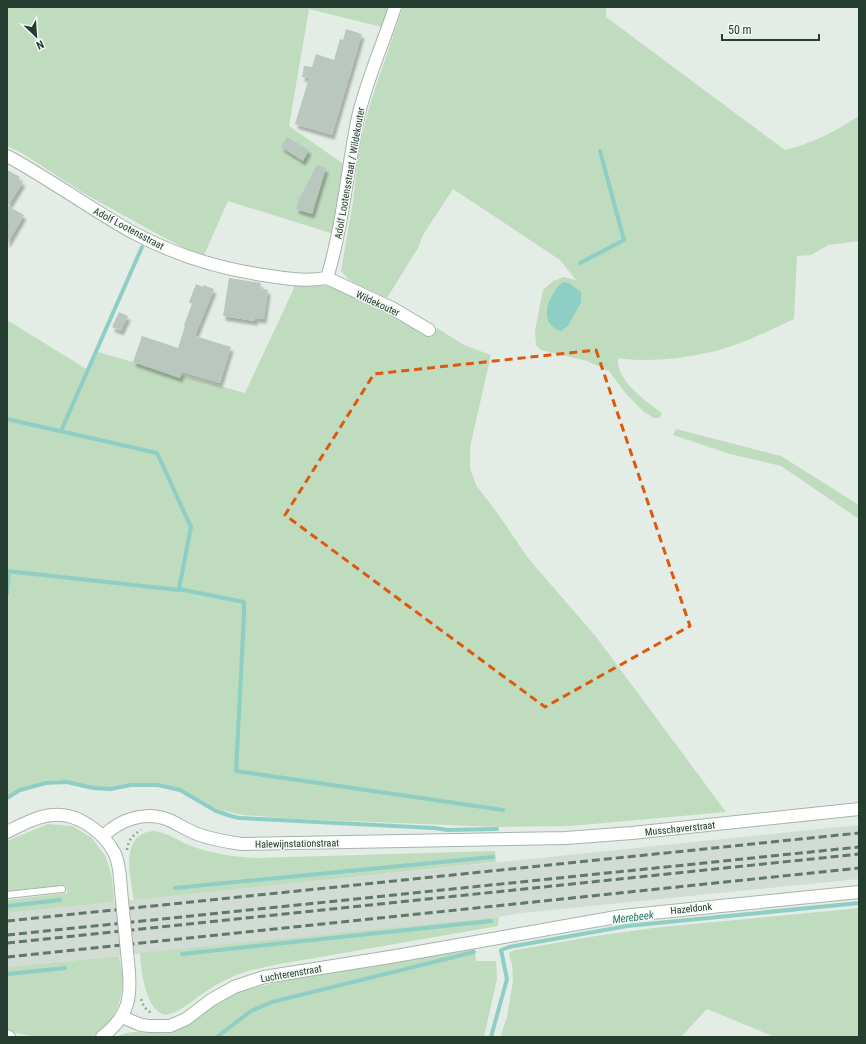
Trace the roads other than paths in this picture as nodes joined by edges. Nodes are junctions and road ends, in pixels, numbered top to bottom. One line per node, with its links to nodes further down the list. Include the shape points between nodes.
1 (395, 7): 3 (street, Adolf Lootensstraat / Wildekouter, via 369,78 359,116 340,228)
2 (7, 156): 3 (street, Adolf Lootensstraat, via 123,227 178,253 246,272 286,279 301,281)
3 (326, 278): 4 (street, Wildekouter, via 392,308)
4 (429, 330)
5 (859, 809): 8 (street, Musschaverstraat, via 632,833)
6 (7, 832): 7 (street, via 41,817 54,815 77,819)
7 (103, 836): 8 (street, Halewijnstationstraat, via 112,827 127,820 158,817 206,837 242,844); 13 (street, bridge, via 115,854 120,876 131,985)
8 (501, 839)
9 (62, 889): 11 (lane)
10 (859, 892): 12 (street, Hazeldonk, via 622,916)
11 (7, 895)
12 (501, 937): 13 (street, Luchterenstraat, via 253,980 228,990 186,1019 170,1026 141,1025)
13 (122, 1017): 14 (street)
14 (102, 1037)

